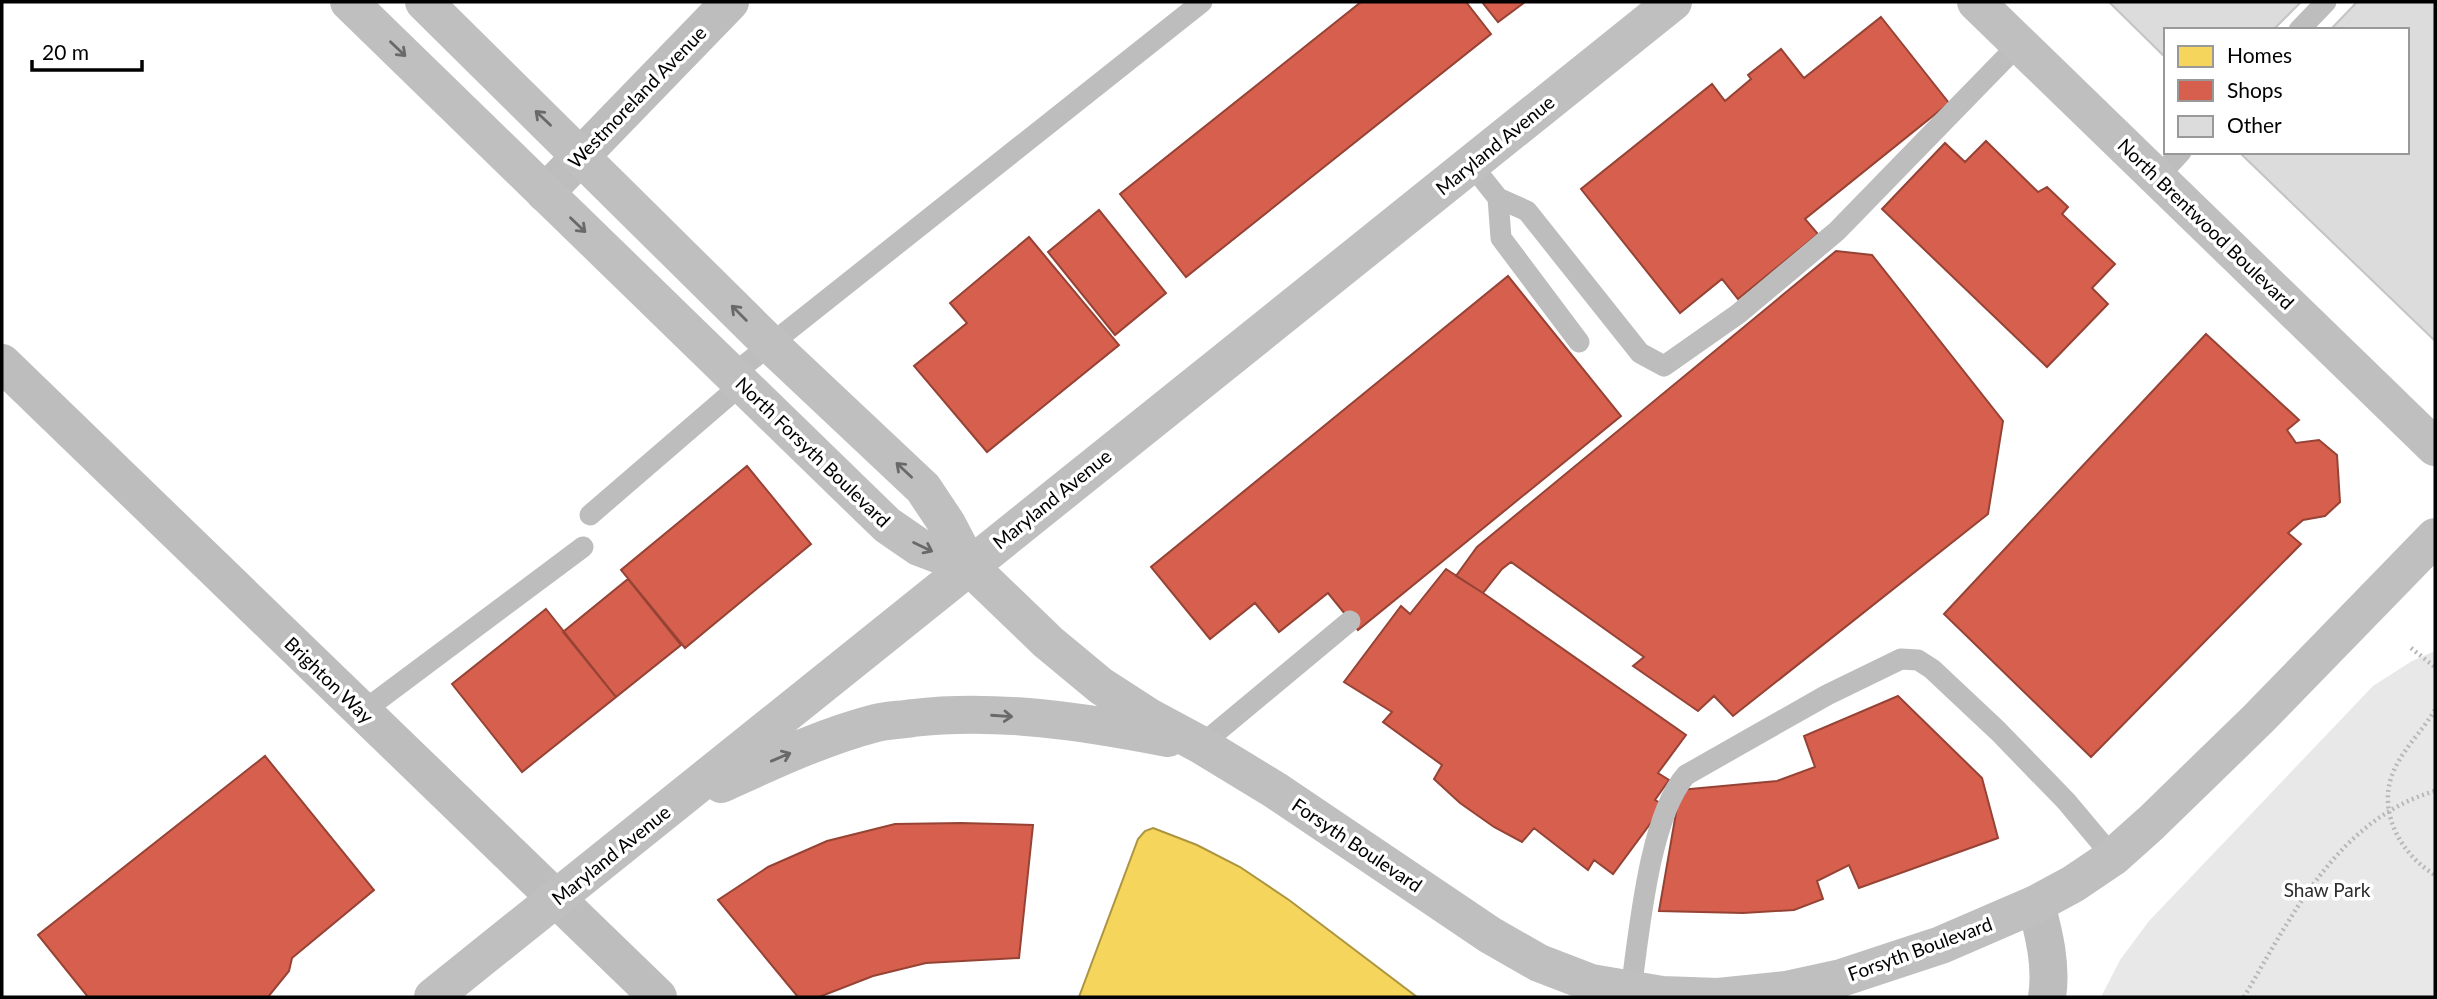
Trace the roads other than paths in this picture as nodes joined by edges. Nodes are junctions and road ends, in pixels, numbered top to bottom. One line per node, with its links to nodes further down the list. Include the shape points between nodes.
1 (349, 2): 13 (main road, North Forsyth Boulevard, one-way to 13)
2 (424, 2): 10 (main road, one-way to 2)
3 (730, 2): 10 (street, Westmoreland Avenue)
4 (1202, 2): 16 (lane)
5 (1673, 2): 11 (main road, Maryland Avenue)
6 (1976, 2): 9 (main road, North Brentwood Boulevard)
7 (2326, 2): 8 (lane)
8 (2302, 28)
9 (2020, 44): 12 (main road, North Brentwood Boulevard); 14 (lane, via 1837,231 1738,314 1664,366 1640,353 1527,211)
10 (582, 156): 13 (street, Westmoreland Avenue); 16 (main road, one-way to 10)
11 (1471, 164): 14 (lane); 23 (main road, Maryland Avenue)
12 (2170, 164): 19 (main road, North Brentwood Boulevard)
13 (545, 193): 18 (main road, North Forsyth Boulevard, one-way to 18)
14 (1499, 198): 15 (lane, via 1501,238)
15 (1579, 342)
16 (771, 345): 18 (lane); 23 (main road, one-way to 16, via 922,488)
17 (2, 363): 25 (street, Brighton Way)
18 (737, 379): 20 (lane); 23 (main road, North Forsyth Boulevard, one-way to 23, via 887,525 919,547)
19 (2435, 447)
20 (590, 515)
21 (2435, 537): 28 (main road, Forsyth Boulevard, via 2239,738)
22 (583, 547): 25 (lane)
23 (969, 566): 26 (main road, Forsyth Boulevard, via 1101,686); 27 (main road, Maryland Avenue)
24 (1350, 621): 26 (lane)
25 (362, 712): 29 (street, Brighton Way)
26 (1201, 745): 27 (main road, one-way to 26, via 829,737 879,722 937,715 997,715 1079,724); 31 (main road, Forsyth Boulevard, via 1490,935 1591,983)
27 (674, 804): 29 (main road, Maryland Avenue)
28 (2113, 857): 30 (main road, Forsyth Boulevard); 31 (lane, via 2066,801 1932,669 1918,660 1901,659 1827,695 1686,775 1678,784 1661,822)
29 (556, 900): 32 (main road, Maryland Avenue); 33 (street, Brighton Way)
30 (2036, 904): 31 (main road, Forsyth Boulevard, via 1941,945 1841,978 1786,990 1718,997); 34 (street, via 2047,957)
31 (1631, 990)
32 (433, 997)
33 (658, 997)
34 (2047, 997)

